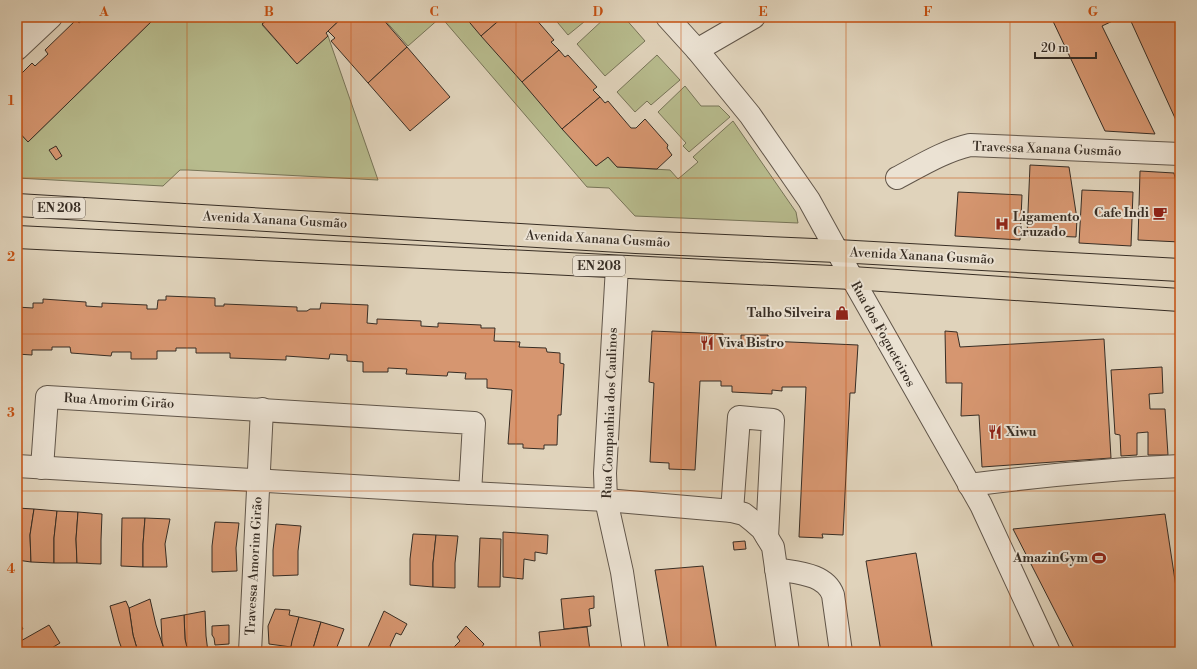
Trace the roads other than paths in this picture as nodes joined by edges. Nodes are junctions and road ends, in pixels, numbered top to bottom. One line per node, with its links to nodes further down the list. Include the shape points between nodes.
1 (51, 17): 4 (street)
2 (667, 17): 5 (street, Rua dos Fogueteiros)
3 (754, 17): 5 (street)
4 (17, 49)
5 (697, 50): 10 (street, Rua dos Fogueteiros, via 780,156 809,200)
6 (1180, 154): 7 (street, Travessa Xanana Gusmão, via 970,145 948,152)
7 (897, 178)
8 (17, 205): 10 (main road, Avenida Xanana Gusmão / EN 208, via 636,242)
9 (17, 237): 11 (main road, Avenida Xanana Gusmão / EN 208)
10 (837, 251): 12 (main road, Avenida Xanana Gusmão / EN 208); 13 (street, Rua dos Fogueteiros)
11 (617, 267): 13 (main road, Avenida Xanana Gusmão / EN 208); 22 (street, Rua Companhia dos Caulinos)
12 (1180, 270)
13 (852, 278): 14 (main road, Avenida Xanana Gusmão / EN 208); 20 (street, Rua dos Fogueteiros)
14 (1180, 300)
15 (262, 409): 18 (street, Rua Amorim Girão, via 47,397); 19 (street); 21 (street, Rua Amorim Girão, via 474,423)
16 (17, 466): 18 (street)
17 (1180, 466): 20 (street, via 1032,477)
18 (42, 468): 19 (street)
19 (258, 480): 21 (street); 26 (street, Travessa Amorim Girão)
20 (969, 485): 30 (street, Rua dos Fogueteiros, via 981,505)
21 (470, 493): 22 (street)
22 (606, 500): 23 (street); 27 (street, Rua Companhia dos Caulinos, via 622,572)
23 (732, 511): 24 (street, via 744,514 762,529); 24 (street, via 739,418 773,420)
24 (767, 538): 25 (street, via 773,547)
25 (776, 569): 28 (street); 29 (street, via 814,577 826,583 831,589)
26 (250, 652)
27 (634, 652)
28 (788, 652)
29 (841, 652)
30 (1050, 652)

